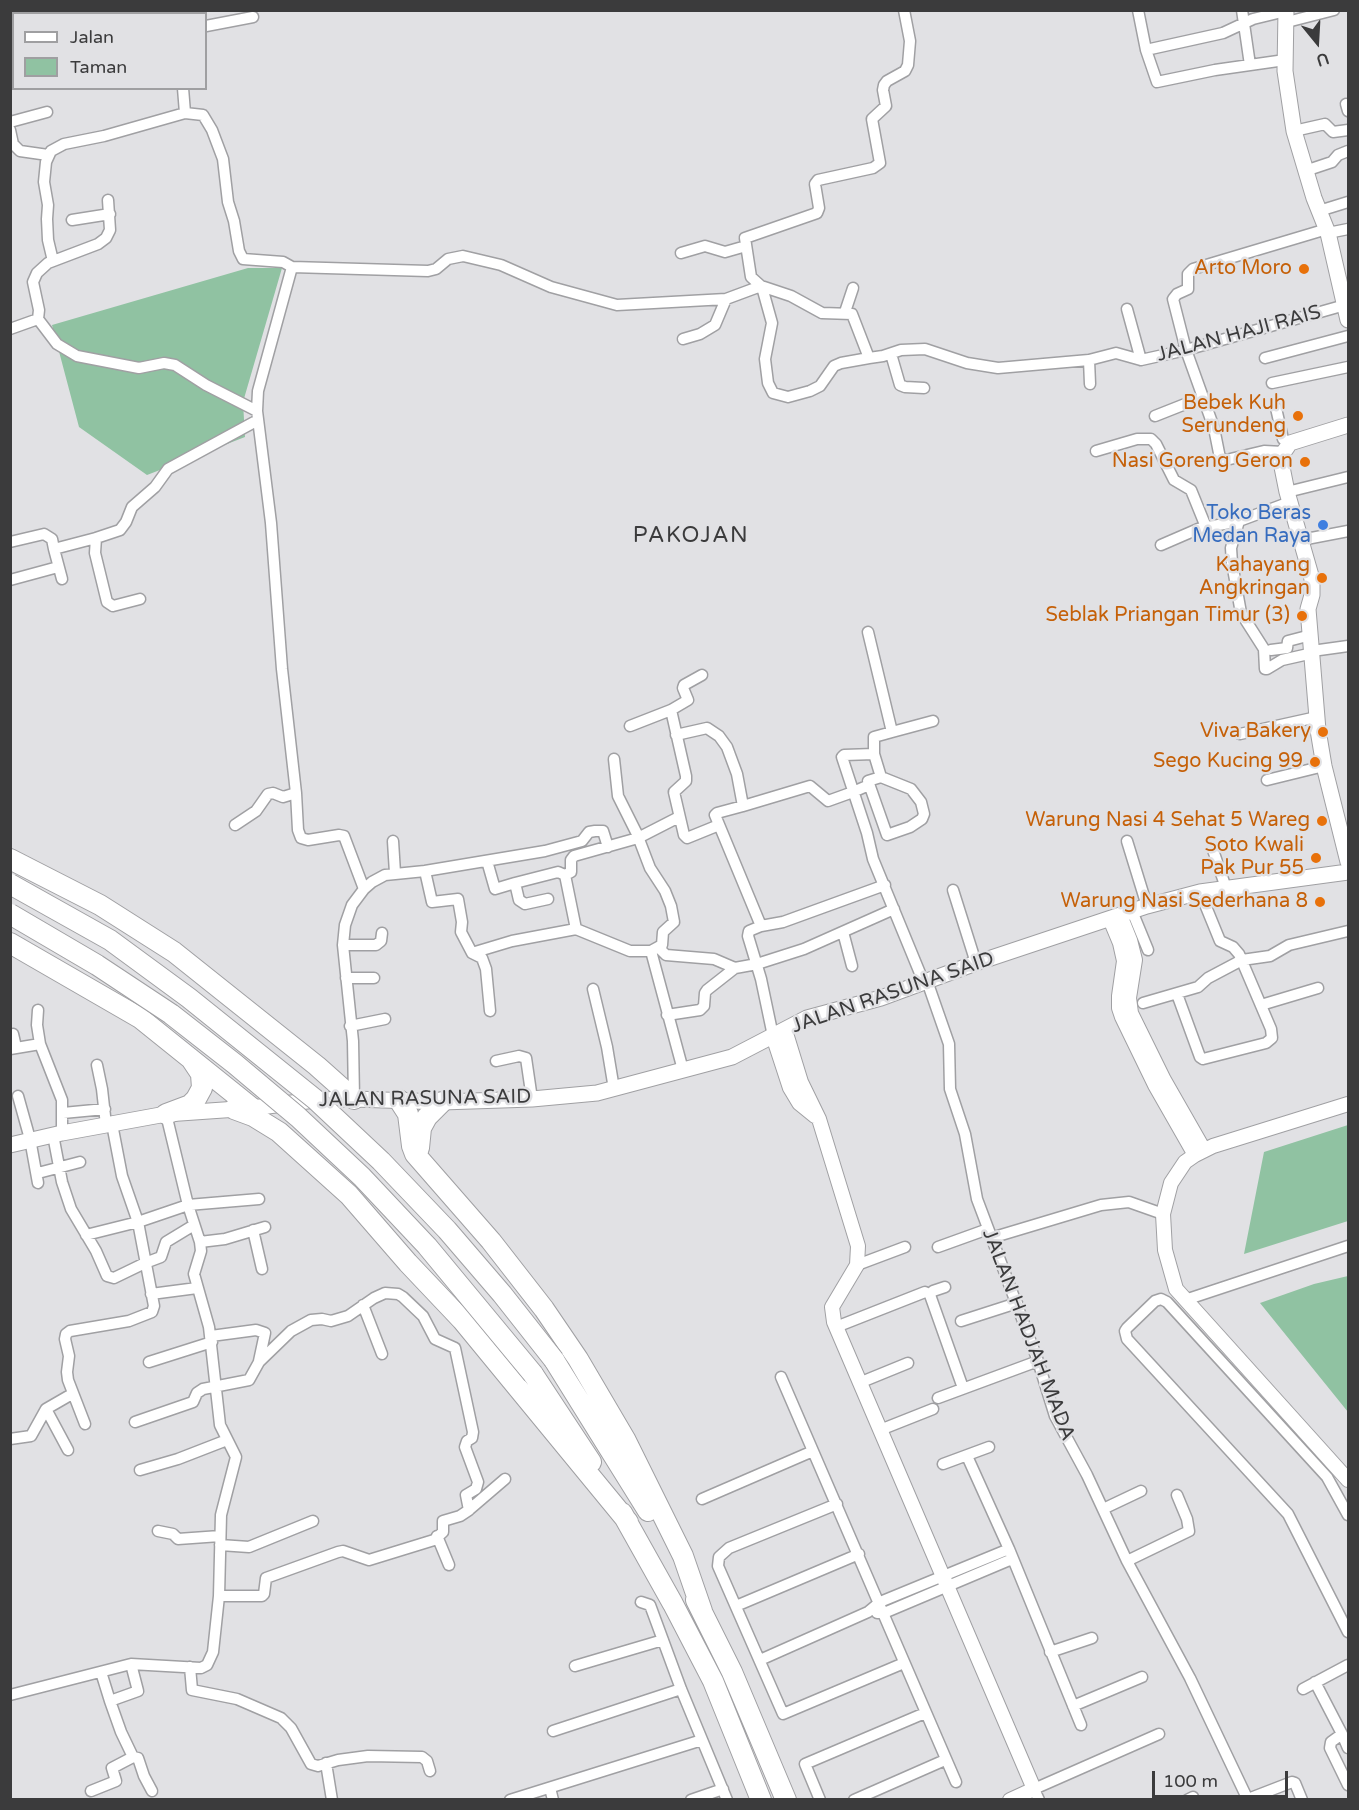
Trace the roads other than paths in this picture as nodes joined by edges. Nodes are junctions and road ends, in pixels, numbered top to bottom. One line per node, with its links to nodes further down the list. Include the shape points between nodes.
1 (904, 10): 29 (street, via 910,40 908,65 887,81 883,90 886,106 872,119 879,165 818,180 817,213 745,237)
2 (1138, 10): 9 (street)
3 (1242, 10): 7 (street)
4 (1334, 10): 5 (street)
5 (1286, 15): 7 (street, via 1262,16); 10 (main road)
6 (252, 17): 8 (street)
7 (1245, 23): 9 (street); 11 (street)
8 (207, 26)
9 (1146, 50): 11 (street, via 1157,82)
10 (1285, 60): 11 (street); 17 (main road)
11 (1250, 65)
12 (183, 90): 14 (street)
13 (47, 112): 15 (street)
14 (185, 113): 20 (street, via 64,144); 32 (street, via 203,115 212,130 223,159 228,202 243,260 284,262)
15 (10, 122)
16 (10, 130): 20 (street, via 13,144 20,151)
17 (1294, 130): 18 (street, via 1323,124 1333,132); 21 (main road)
18 (1348, 130)
19 (1348, 151): 21 (street, via 1332,162)
20 (48, 155): 31 (street, via 44,182)
21 (1305, 171): 24 (main road)
22 (108, 200): 25 (street)
23 (1348, 202): 24 (street)
24 (1319, 211): 28 (main road)
25 (110, 214): 26 (street); 31 (street, via 110,230 102,242)
26 (72, 220)
27 (1348, 229): 28 (street)
28 (1328, 231): 38 (main road); 43 (street, via 1208,263 1190,272 1188,290 1173,299)
29 (746, 246): 30 (street, via 725,252 705,246); 33 (street, via 751,277)
30 (681, 253)
31 (53, 261): 39 (street, via 37,273 33,282)
32 (292, 267): 35 (street, via 428,271 448,259 464,256 617,305); 55 (street, via 258,391)
33 (761, 286): 35 (street); 37 (street, via 822,313); 45 (street, JALAN HAJI RAIS, via 772,322 765,359 773,393 788,397 810,391 820,386 834,366)
34 (853, 288): 37 (street)
35 (726, 298): 42 (street, via 715,325)
36 (1127, 309): 48 (street)
37 (845, 312): 45 (street, via 854,316)
38 (1347, 312): 43 (street, JALAN HAJI RAIS)
39 (38, 319): 40 (street); 55 (street, via 57,344 77,356 139,368 175,365)
40 (10, 329)
41 (1348, 336): 46 (street)
42 (683, 339)
43 (1186, 350): 48 (street, JALAN HAJI RAIS); 53 (street)
44 (891, 354): 45 (street, JALAN HAJI RAIS); 47 (street, JALAN HAJI RAIS, via 926,349 986,367); 52 (street, via 900,385)
45 (869, 358)
46 (1265, 358)
47 (1089, 360): 48 (street, JALAN HAJI RAIS, via 1116,353); 51 (street)
48 (1141, 360)
49 (1348, 367): 50 (street)
50 (1272, 383)
51 (1090, 384)
52 (924, 387)
53 (1203, 398): 56 (street); 58 (street, via 1222,459)
54 (1276, 408): 58 (street)
55 (258, 415): 65 (street, via 168,469 132,507 120,530); 94 (street)
56 (1155, 416)
57 (1348, 425): 58 (main road)
58 (1287, 447): 61 (main road, via 1281,462)
59 (1096, 451): 63 (street, via 1151,439 1174,480 1191,490)
60 (1348, 477): 61 (street)
61 (1289, 497): 62 (street); 66 (main road)
62 (1239, 520): 63 (street); 78 (street, via 1231,548 1232,563 1241,613 1264,648 1265,669)
63 (1206, 527): 68 (street)
64 (1348, 531): 66 (street)
65 (96, 538): 69 (street); 73 (street, via 95,553 107,602 113,606)
66 (1301, 540): 75 (main road, via 1312,579 1308,609)
67 (10, 542): 69 (street, via 44,534 52,539)
68 (1161, 545)
69 (54, 549): 70 (street)
70 (58, 567): 71 (street); 72 (street)
71 (62, 579)
72 (10, 580)
73 (140, 599)
74 (868, 632): 84 (street)
75 (1311, 635): 77 (street, via 1288,641 1287,648); 78 (main road)
76 (1348, 646): 78 (street)
77 (1271, 650)
78 (1312, 652): 81 (main road)
79 (702, 675): 80 (street, via 684,684 688,700)
80 (671, 710): 83 (street); 86 (street)
81 (1317, 717): 85 (street); 89 (main road)
82 (933, 721): 84 (street)
83 (630, 726)
84 (892, 732): 87 (street, via 874,737)
85 (1240, 734)
86 (676, 735): 95 (street, via 707,728 724,741 737,774); 96 (street, via 686,776 674,792)
87 (874, 754): 90 (street); 93 (street, JALAN HADJAH MADA, via 842,756)
88 (614, 759): 99 (street, via 618,796)
89 (1324, 766): 91 (street); 106 (main road)
90 (881, 777): 92 (street, via 868,780); 92 (street, via 910,789 921,802 921,819 886,835)
91 (1267, 780)
92 (869, 785): 93 (street)
93 (854, 792): 95 (street, via 828,801 810,786); 113 (street, JALAN HADJAH MADA, via 873,859)
94 (296, 793): 97 (street, via 268,794 256,811); 115 (street, via 299,835 308,840 344,836)
95 (743, 806): 98 (street, via 716,813)
96 (679, 817): 98 (street, via 687,838); 99 (street)
97 (236, 825)
98 (719, 825): 123 (street)
99 (638, 838): 102 (street); 130 (street, via 674,919)
100 (393, 841): 109 (street)
101 (1127, 841): 119 (street)
102 (608, 847): 105 (street, via 601,830 589,832 582,841 567,846); 110 (street, via 573,857 572,871)
103 (1213, 850): 114 (street)
104 (10, 859): 158 (highway, via 100,906 174,952)
105 (487, 861): 107 (street); 112 (street, via 495,889)
106 (1348, 862)
107 (425, 871): 109 (street); 132 (street, via 432,902 458,899 461,932)
108 (1348, 872): 114 (main road, JALAN RASUNA SAID)
109 (395, 873): 115 (street, via 378,878)
110 (565, 875): 112 (street, via 558,872); 124 (street)
111 (10, 884): 255 (highway, bridge, via 110,940 198,1005 316,1100 447,1230 554,1360 644,1504)
112 (515, 884): 118 (street, via 522,904)
113 (885, 885): 120 (street, JALAN HADJAH MADA); 123 (street, via 783,922)
114 (1226, 888): 117 (main road, JALAN RASUNA SAID)
115 (364, 889): 129 (street, via 351,905)
116 (953, 890): 134 (street)
117 (1200, 892): 119 (main road, JALAN RASUNA SAID); 133 (street, via 1220,940 1233,947)
118 (548, 899)
119 (1147, 906): 122 (main road, JALAN RASUNA SAID)
120 (894, 909): 126 (street); 140 (street, JALAN HADJAH MADA)
121 (10, 914): 242 (highway, bridge, via 171,1014 298,1117 362,1177 427,1246 533,1374)
122 (1121, 915): 131 (street); 134 (main road, JALAN RASUNA SAID); 178 (street, via 1135,960 1129,998 1131,1013)
123 (761, 926): 135 (street, via 752,929 748,936)
124 (576, 929): 130 (street, via 630,951); 132 (street)
125 (1348, 931): 133 (street, via 1289,945 1270,956)
126 (843, 932): 135 (street); 136 (street)
127 (382, 933): 129 (street, via 381,941 374,946)
128 (10, 943): 155 (highway, via 140,1018)
129 (343, 945): 138 (street)
130 (655, 950): 137 (street, via 666,956 714,959); 148 (street)
131 (1148, 950)
132 (472, 953): 147 (street, via 482,958 486,969)
133 (1242, 960): 143 (street, via 1200,986); 145 (street)
134 (976, 963): 140 (main road, JALAN RASUNA SAID)
135 (757, 964): 137 (street); 151 (street)
136 (852, 966)
137 (735, 968): 148 (street, via 707,990 703,1008)
138 (346, 978): 139 (street); 150 (street)
139 (374, 978)
140 (926, 982): 151 (main road, JALAN RASUNA SAID, via 807,1018); 189 (street, JALAN HADJAH MADA, via 949,1044 950,1089)
141 (1318, 988): 145 (street)
142 (593, 989): 160 (street)
143 (1177, 994): 144 (street); 145 (street, via 1203,1059 1270,1040 1271,1029)
144 (1143, 1003)
145 (1261, 1005)
146 (38, 1011): 153 (street)
147 (490, 1011)
148 (667, 1015): 159 (street)
149 (385, 1019): 150 (street)
150 (350, 1026): 162 (street)
151 (779, 1033): 159 (main road, JALAN RASUNA SAID, via 732,1057); 196 (street, via 795,1097 819,1119 858,1246)
152 (13, 1034): 154 (street)
153 (40, 1044): 154 (street); 171 (street, via 60,1092)
154 (13, 1048)
155 (188, 1055): 169 (highway); 172 (highway, via 201,1074 202,1088 190,1105)
156 (496, 1061): 163 (street, via 526,1058)
157 (97, 1065): 170 (street)
158 (317, 1066): 162 (highway); 164 (highway, via 326,1086)
159 (683, 1070): 160 (main road, JALAN RASUNA SAID)
160 (614, 1089): 163 (main road, JALAN RASUNA SAID)
161 (18, 1096): 176 (street)
162 (354, 1099): 164 (main road, JALAN RASUNA SAID); 165 (main road, JALAN RASUNA SAID)
163 (532, 1099): 166 (main road, JALAN RASUNA SAID)
164 (315, 1100): 167 (main road, JALAN RASUNA SAID)
165 (399, 1100): 166 (main road, JALAN RASUNA SAID); 180 (highway, via 408,1114 412,1146)
166 (442, 1102): 180 (highway, via 426,1117 421,1128 419,1152)
167 (280, 1104): 169 (main road, JALAN RASUNA SAID); 174 (highway, via 273,1115)
168 (1348, 1104): 178 (street)
169 (243, 1108): 172 (main road, JALAN RASUNA SAID); 174 (highway)
170 (105, 1109): 171 (street); 173 (street)
171 (63, 1113): 175 (street)
172 (166, 1114): 173 (main road, JALAN RASUNA SAID); 183 (street)
173 (109, 1124): 175 (main road, JALAN RASUNA SAID); 185 (street)
174 (279, 1132): 242 (highway, via 349,1196 462,1320)
175 (57, 1134): 176 (main road, JALAN RASUNA SAID); 181 (street)
176 (30, 1139): 177 (main road, JALAN RASUNA SAID); 181 (street, via 38,1178)
177 (10, 1145)
178 (1200, 1152): 184 (street, via 1174,1176)
179 (80, 1162): 181 (street)
180 (423, 1165): 255 (highway, via 491,1241 578,1359 625,1439 678,1545)
181 (59, 1166): 190 (street, via 71,1209)
182 (259, 1199): 183 (street)
183 (188, 1204): 185 (street); 186 (street)
184 (1163, 1214): 189 (street, via 1129,1202 1101,1205); 202 (street, via 1170,1273)
185 (138, 1222): 190 (street); 195 (street)
186 (194, 1225): 191 (street); 195 (street, via 166,1242 163,1256)
187 (265, 1227): 188 (street)
188 (253, 1230): 191 (street); 197 (street)
189 (990, 1234): 192 (street); 203 (street, JALAN HADJAH MADA)
190 (86, 1235): 195 (street, via 110,1278)
191 (201, 1242): 199 (street, via 194,1274)
192 (938, 1246)
193 (1348, 1246): 202 (street)
194 (906, 1247): 196 (street)
195 (145, 1263): 201 (street)
196 (857, 1265): 206 (street, via 832,1307)
197 (262, 1269)
198 (945, 1287): 216 (street, via 930,1295)
199 (197, 1288): 201 (street); 207 (street)
200 (925, 1292): 206 (street)
201 (151, 1294): 217 (street, via 154,1306 149,1314 66,1334)
202 (1185, 1300): 233 (street)
203 (1017, 1303): 205 (street); 209 (street, JALAN HADJAH MADA)
204 (363, 1305): 208 (street); 211 (street, via 332,1321 317,1319 298,1326); 238 (street, via 385,1293 398,1294 423,1316 435,1339 455,1348 473,1432 465,1447 478,1482 476,1489 466,1495)
205 (961, 1321)
206 (836, 1328): 214 (street)
207 (212, 1339): 210 (street); 211 (street, via 255,1330 265,1333); 215 (street)
208 (382, 1354)
209 (1038, 1361): 216 (street); 239 (street, JALAN HADJAH MADA, via 1055,1416)
210 (149, 1362)
211 (259, 1362): 215 (street, via 249,1380)
212 (908, 1364): 214 (street)
213 (781, 1377): 228 (street)
214 (859, 1383): 223 (street)
215 (216, 1386): 221 (street, via 200,1391 193,1402); 225 (street, via 220,1425)
216 (963, 1388): 218 (street)
217 (72, 1394): 219 (street); 222 (street)
218 (938, 1398)
219 (46, 1409): 224 (street, via 31,1436); 227 (street)
220 (933, 1409): 223 (street)
221 (135, 1422)
222 (85, 1424)
223 (880, 1430): 250 (street)
224 (10, 1439)
225 (227, 1440): 231 (street); 245 (street, via 236,1457 221,1515)
226 (988, 1447): 229 (street)
227 (68, 1450)
228 (813, 1451): 236 (street); 237 (street)
229 (967, 1456): 230 (street); 247 (street)
230 (943, 1464)
231 (140, 1470)
232 (505, 1479): 238 (street)
233 (1348, 1480)
234 (1141, 1491): 239 (street)
235 (1176, 1495): 248 (street, via 1189,1532)
236 (702, 1499)
237 (837, 1504): 246 (street); 254 (street, via 729,1548 719,1557 718,1566)
238 (470, 1509): 244 (street, via 442,1521 443,1532)
239 (1103, 1509): 248 (street, JALAN HADJAH MADA)
240 (1348, 1515): 258 (street, via 1327,1478 1167,1302 1155,1301 1127,1328 1127,1339 1288,1514)
241 (313, 1521): 245 (street, via 249,1547)
242 (628, 1522): 299 (highway, via 713,1680)
243 (158, 1531): 245 (street, via 179,1539)
244 (437, 1536): 249 (street); 251 (street, via 369,1560 338,1552 266,1578 264,1594 259,1597)
245 (220, 1541): 251 (street)
246 (858, 1554): 253 (street); 254 (street)
247 (1011, 1554): 250 (street); 261 (street)
248 (1127, 1561): 294 (street, JALAN HADJAH MADA, via 1190,1678)
249 (449, 1565)
250 (945, 1581): 253 (street); 257 (street); 292 (street)
251 (219, 1596): 267 (street, via 209,1662 204,1667)
252 (641, 1602): 260 (street, via 650,1605)
253 (880, 1602): 256 (street); 257 (street)
254 (736, 1606): 262 (street)
255 (702, 1611): 300 (highway)
256 (868, 1612): 257 (street); 262 (street)
257 (884, 1613): 263 (street)
258 (1348, 1632)
259 (1092, 1638): 261 (street)
260 (663, 1640): 266 (street); 271 (street)
261 (1050, 1652): 275 (street)
262 (760, 1660): 263 (street, via 783,1714)
263 (904, 1663): 276 (street)
264 (131, 1664): 267 (street); 268 (street); 274 (street, via 138,1691)
265 (1348, 1665): 270 (street)
266 (575, 1666)
267 (190, 1667): 285 (street, via 192,1690 237,1699 280,1718 291,1728 310,1763)
268 (101, 1672): 273 (street); 274 (street)
269 (1142, 1677): 275 (street)
270 (1315, 1682): 272 (street); 280 (street)
271 (681, 1689): 278 (street); 281 (street)
272 (1303, 1689)
273 (10, 1695)
274 (110, 1701): 283 (street)
275 (1073, 1706): 277 (street)
276 (925, 1713): 284 (street); 301 (street, via 805,1764)
277 (1081, 1725)
278 (553, 1731)
279 (1159, 1734): 292 (street)
280 (1342, 1734): 282 (street); 288 (street, via 1331,1742 1330,1748)
281 (702, 1740): 289 (street); 293 (street)
282 (1348, 1748)
283 (133, 1757): 290 (street, via 112,1768 116,1781); 291 (street, via 138,1758)
284 (945, 1760): 287 (street); 302 (street)
285 (326, 1763): 286 (street, via 368,1756 422,1757); 295 (street)
286 (430, 1772)
287 (956, 1782)
288 (1348, 1785)
289 (550, 1788): 296 (street); 297 (street)
290 (91, 1791)
291 (152, 1791)
292 (1037, 1794): 303 (street)
293 (725, 1795): 298 (street)
294 (1248, 1799): 304 (street, via 1292,1782)
295 (332, 1800)
296 (510, 1800)
297 (553, 1800)
298 (691, 1800)
299 (761, 1800)
300 (786, 1800)
301 (820, 1800)
302 (854, 1800)
303 (1010, 1800)
304 (1302, 1800)

